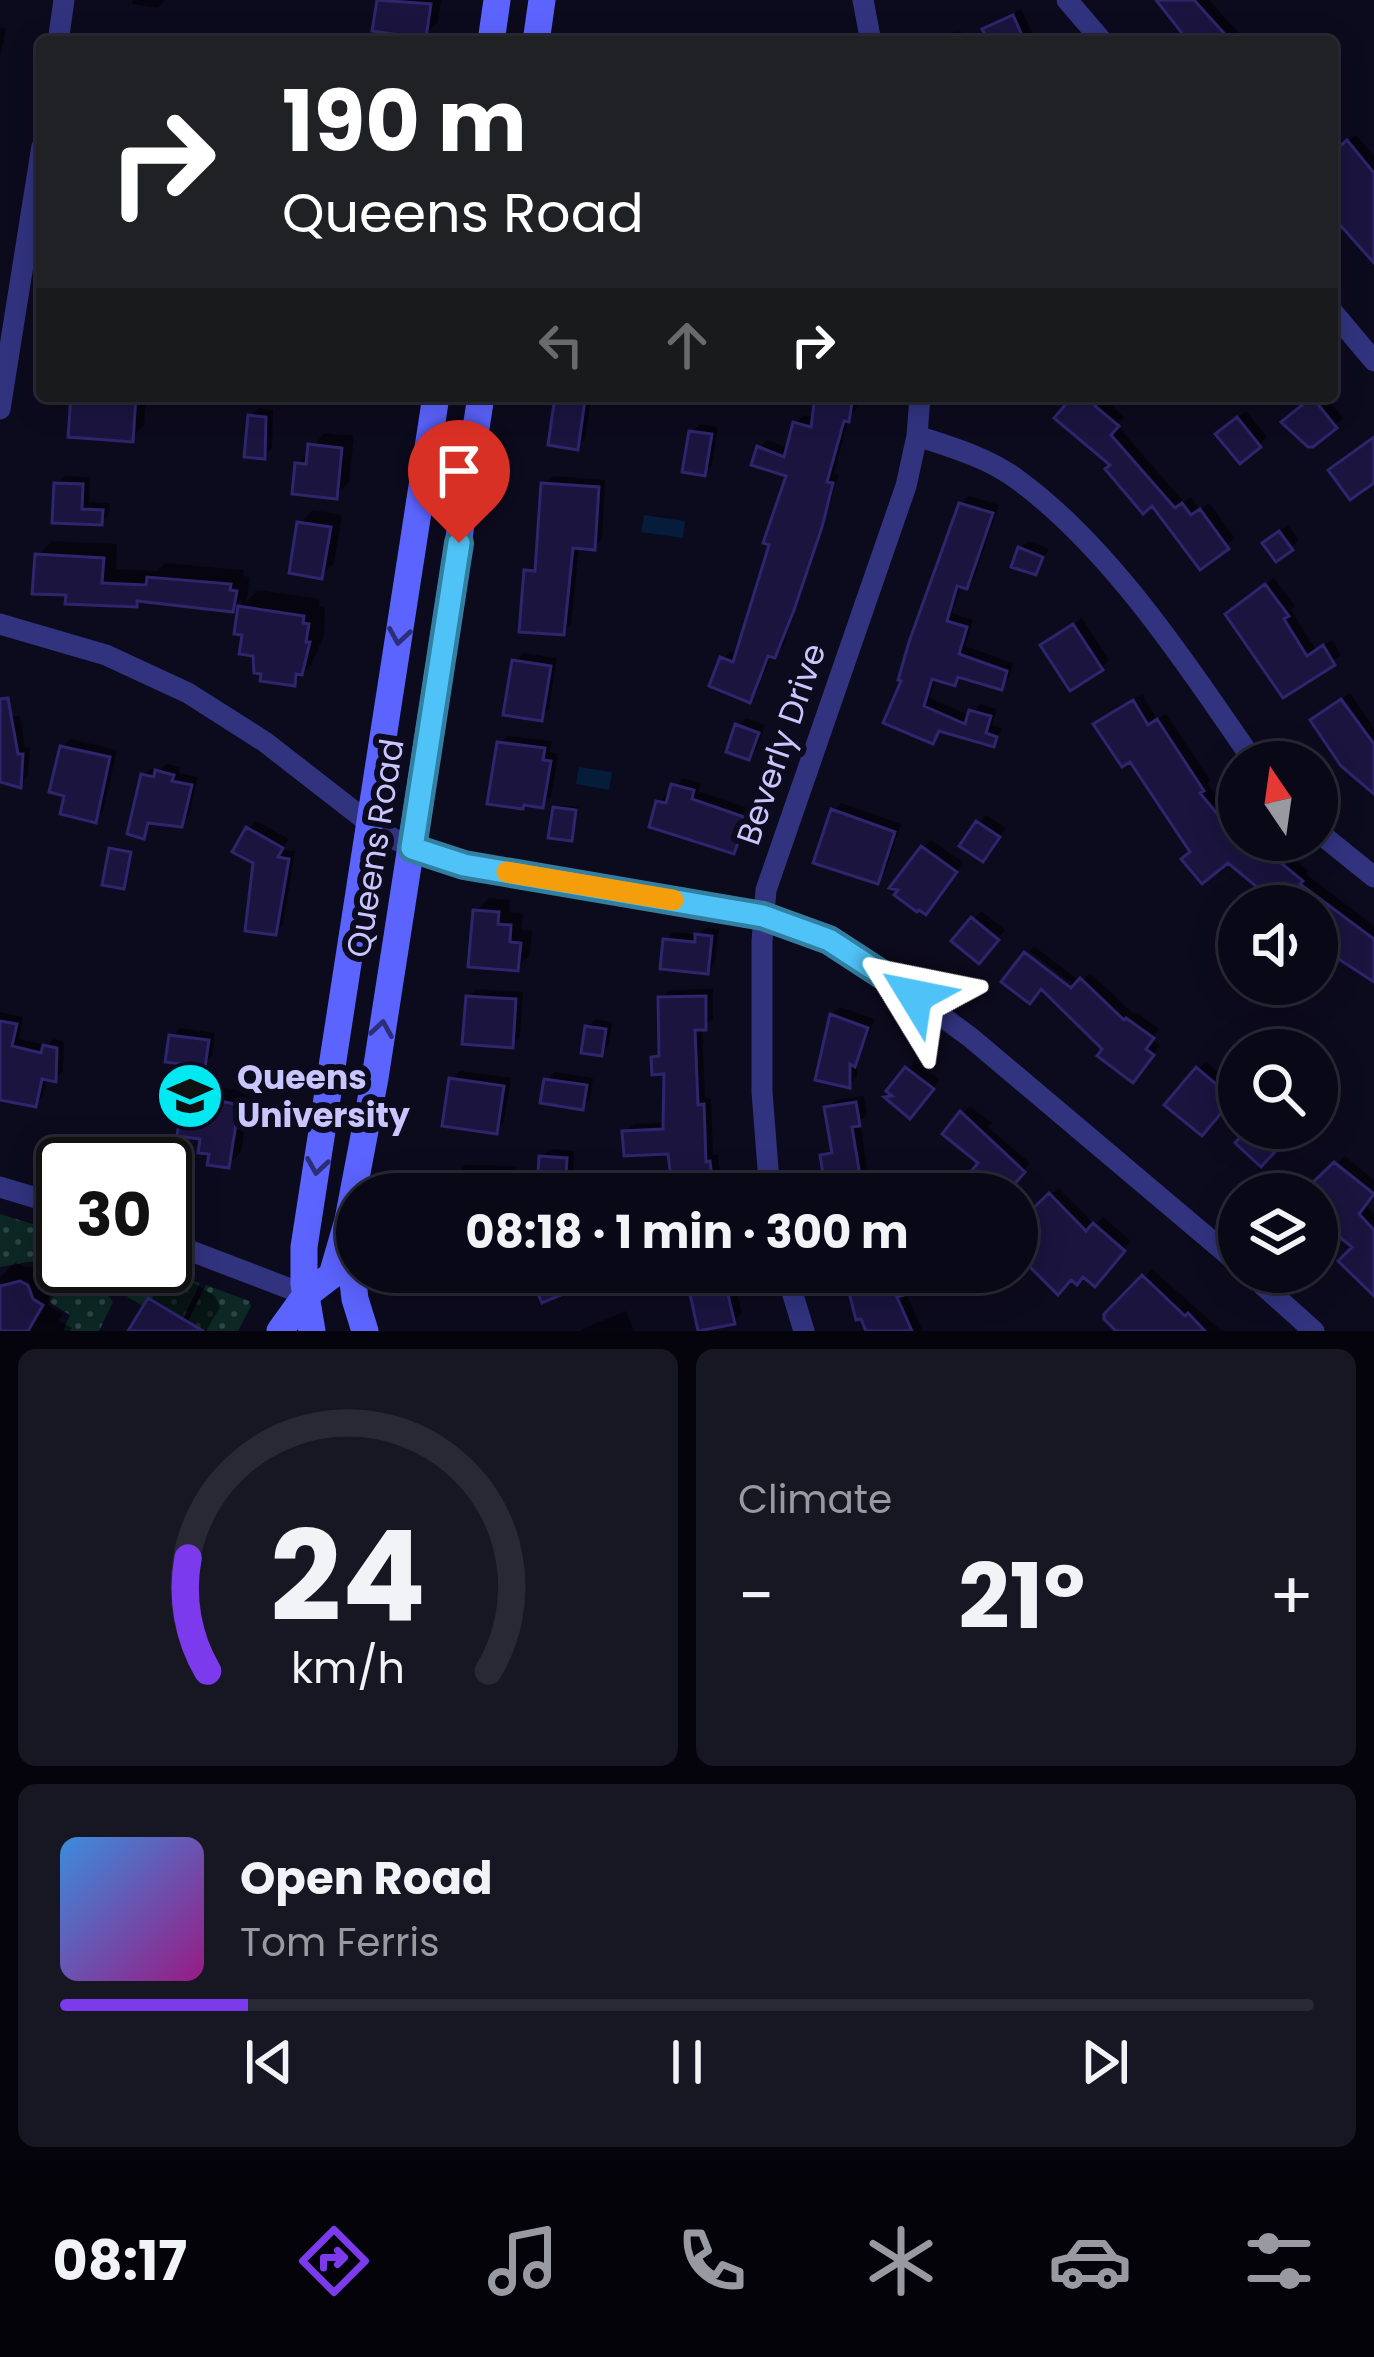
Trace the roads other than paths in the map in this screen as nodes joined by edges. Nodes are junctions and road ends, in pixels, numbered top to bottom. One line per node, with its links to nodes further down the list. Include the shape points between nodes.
1 (64, 0): 6 (street)
2 (497, 0): 7 (street)
3 (542, 0): 8 (street)
4 (863, 0): 9 (street)
5 (1067, 0): 10 (street)
6 (59, 36)
7 (492, 36)
8 (537, 36)
9 (870, 36)
10 (1098, 36)
11 (36, 184): 17 (street)
12 (1338, 318): 13 (street)
13 (1374, 361)
14 (436, 402): 21 (street, Queens Road, one-way to 21)
15 (480, 402): 22 (street, Queens Road)
16 (920, 402): 18 (street, Beverly Drive)
17 (0, 409)
18 (917, 436): 20 (street, via 1001,469 1059,516 1163,634); 25 (street, Beverly Drive)
19 (0, 624): 21 (street, via 93,650 188,693)
20 (1239, 741)
21 (370, 824): 22 (street); 36 (street, Queens Road, one-way to 36, via 304,1246)
22 (412, 848): 25 (street, via 464,865); 26 (street, Queens Road, one-way to 22)
23 (1338, 848): 24 (street)
24 (1374, 877)
25 (763, 916): 27 (street, Beverly Drive); 30 (street, via 829,940 928,1006)
26 (356, 1173)
27 (768, 1173)
28 (0, 1186): 29 (street)
29 (36, 1197)
30 (1218, 1246)
31 (192, 1251): 36 (street)
32 (336, 1265): 36 (street, Queens Road)
33 (354, 1293): 39 (street)
34 (792, 1293): 40 (street)
35 (1271, 1293): 41 (street)
36 (306, 1295): 37 (street); 38 (street, Queens Road); 39 (street, via 334,1304)
37 (280, 1331)
38 (312, 1331)
39 (361, 1331)
40 (804, 1331)
41 (1314, 1331)

